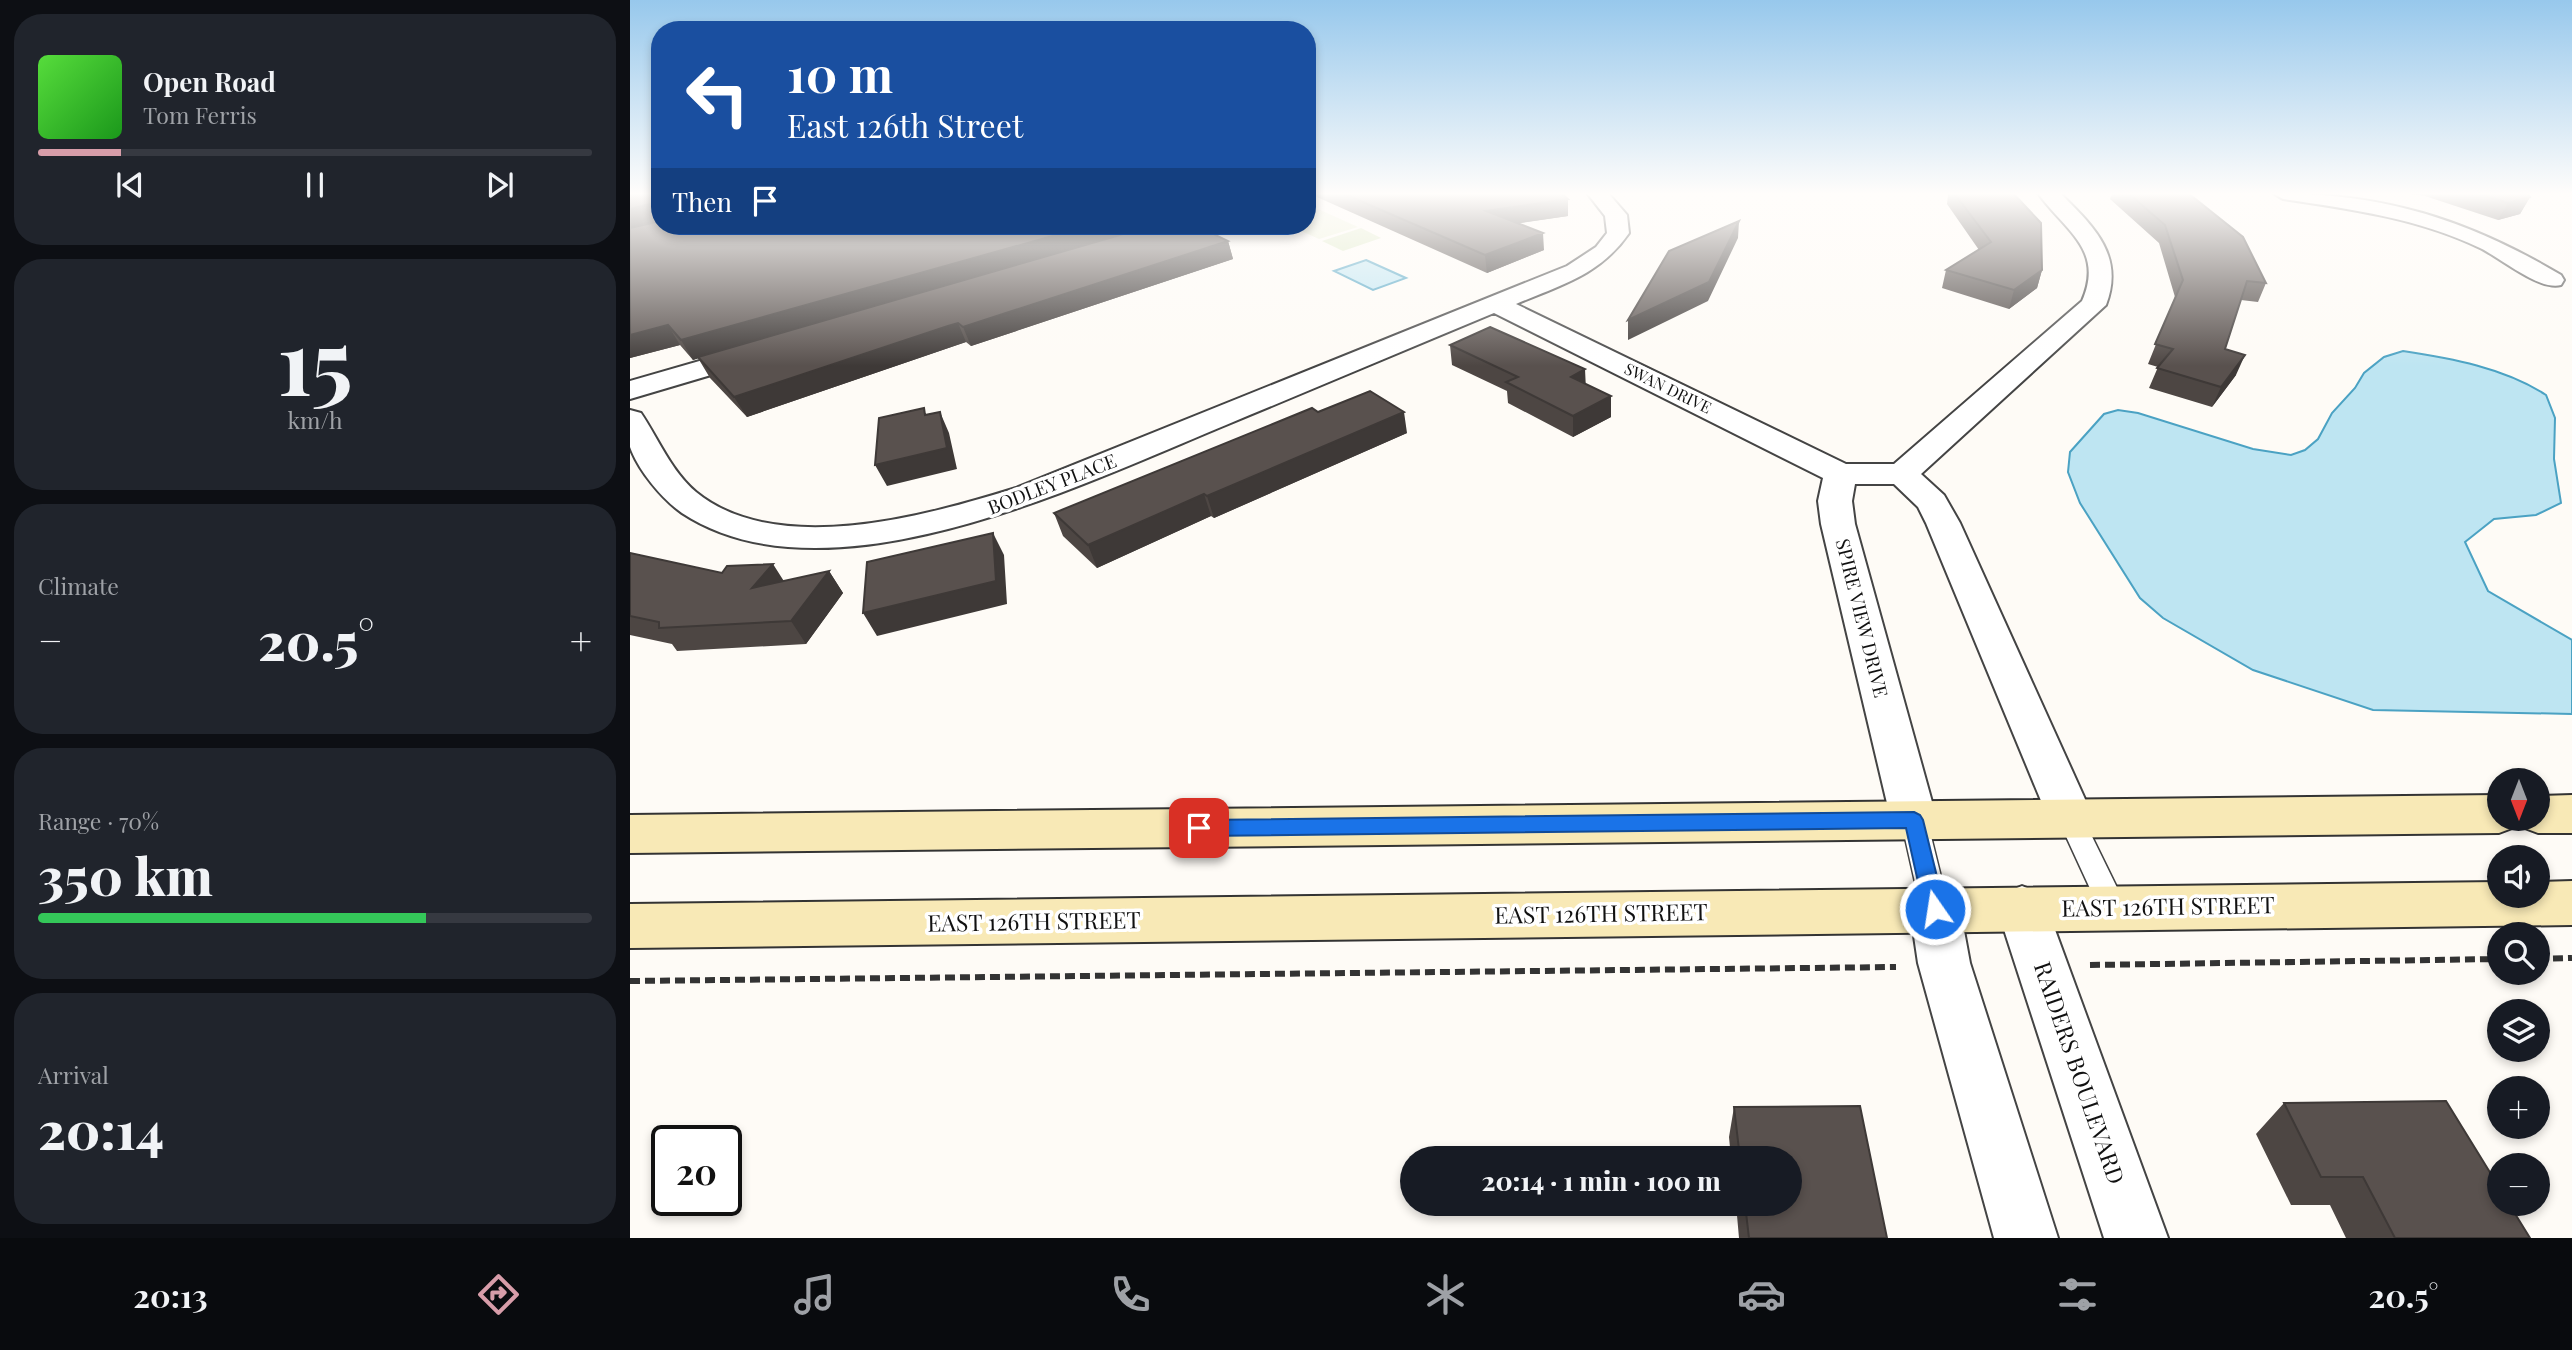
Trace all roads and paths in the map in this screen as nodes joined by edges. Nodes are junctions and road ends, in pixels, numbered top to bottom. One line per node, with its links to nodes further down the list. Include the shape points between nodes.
1 (1603, 251): 5 (street, BODLEY PLACE, via 1584,266)
2 (2097, 251): 10 (street, via 2103,272 2094,305)
3 (2501, 251): 4 (street)
4 (2552, 280)
5 (1496, 304): 8 (street, BODLEY PLACE, via 1028,495 909,528 781,535 718,520 672,486); 9 (street, SWAN DRIVE)
6 (782, 345): 7 (street)
7 (630, 390)
8 (630, 419)
9 (1840, 474): 10 (street); 15 (street, SPIRE VIEW DRIVE, via 1835,501 1839,524)
10 (1902, 474): 14 (street, via 1932,502 1943,523)
11 (2487, 814): 14 (main road)
12 (2550, 814): 13 (main road)
13 (2572, 814)
14 (2071, 819): 15 (main road); 19 (lane)
15 (1914, 820): 16 (main road); 20 (lane)
16 (630, 834)
17 (2572, 903): 19 (main road, EAST 126TH STREET)
18 (2022, 908): 19 (main road, EAST 126TH STREET); 20 (main road, EAST 126TH STREET); 26 (street, RAIDERS BOULEVARD)
19 (2113, 908)
20 (1935, 909): 21 (main road, EAST 126TH STREET); 25 (street)
21 (630, 926)
22 (2550, 958): 23 (path)
23 (2572, 958)
24 (2487, 959): 26 (path)
25 (1944, 963): 27 (path, via 1864,968); 28 (street)
26 (2042, 964): 29 (street, RAIDERS BOULEVARD)
27 (630, 981)
28 (2026, 1238)
29 (2136, 1238)

